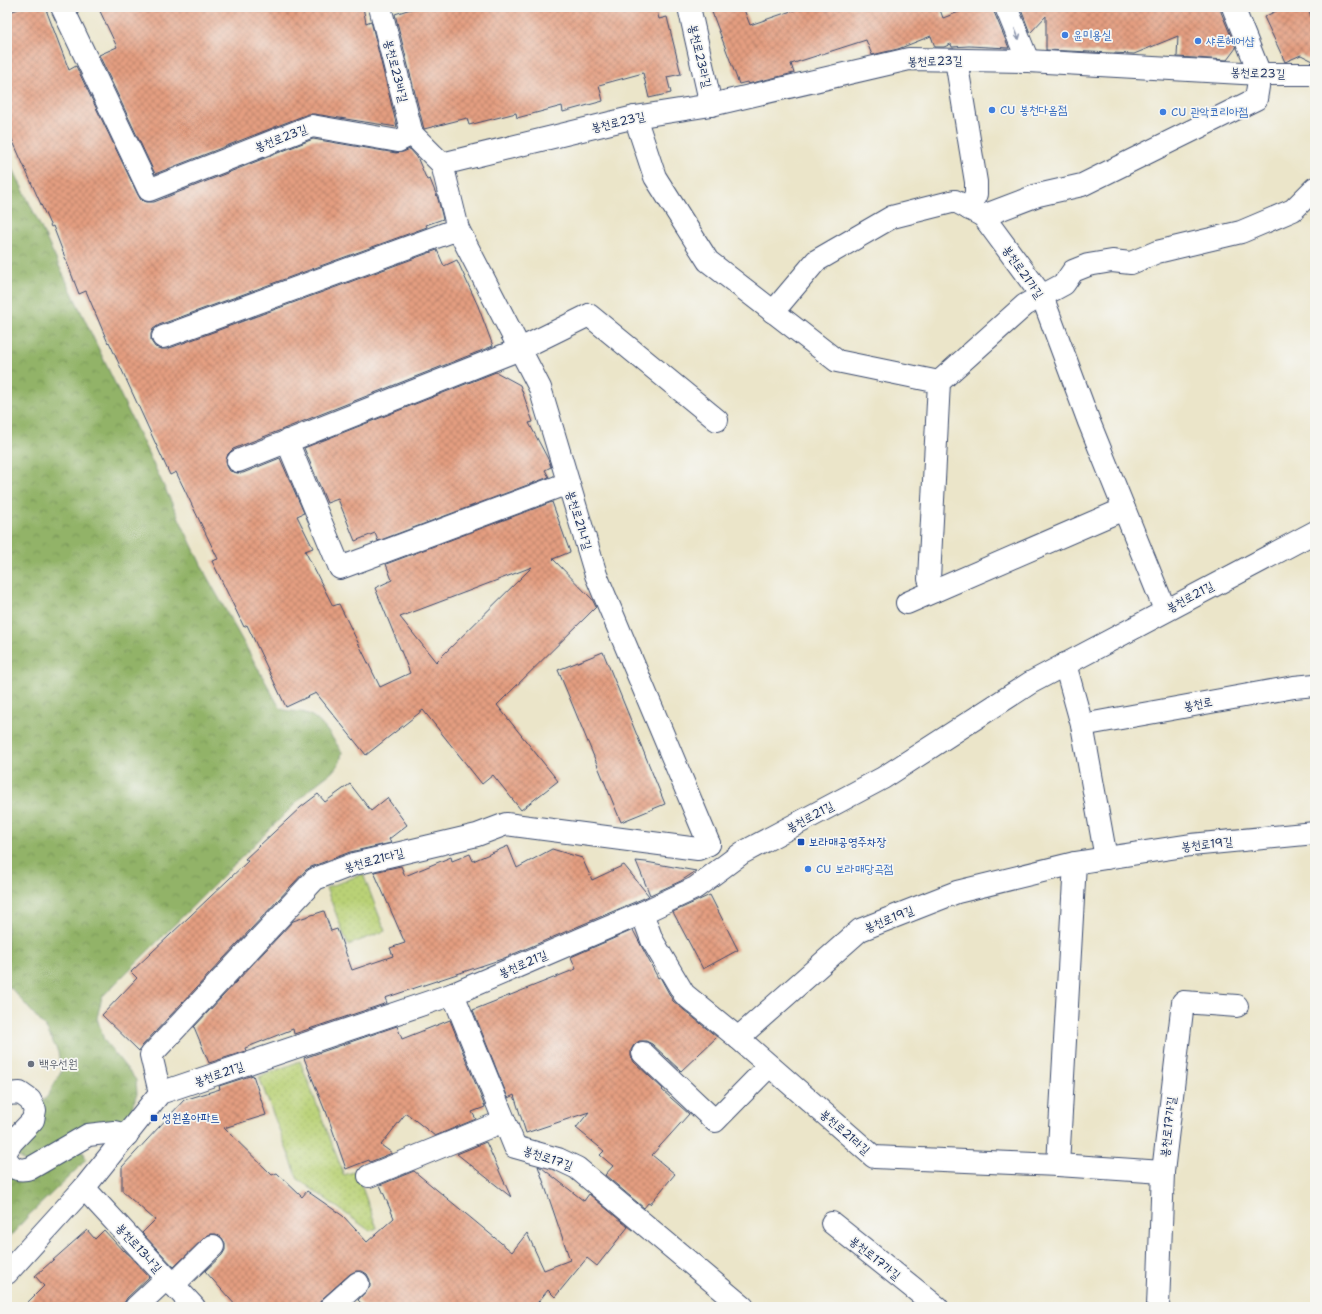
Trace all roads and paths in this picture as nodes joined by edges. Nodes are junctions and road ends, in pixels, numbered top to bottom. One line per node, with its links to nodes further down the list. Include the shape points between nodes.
1 (62, 7): 12 (street, 봉천로23길, via 149,190 312,126 398,141)
2 (380, 7): 12 (street, 봉천로23바길)
3 (689, 7): 10 (street, 봉천로23라길)
4 (1006, 7): 7 (street, one-way to 7)
5 (1233, 7): 8 (street)
6 (956, 60): 7 (street, 봉천로23길); 10 (street, 봉천로23길, via 909,59); 15 (street, via 976,182)
7 (1028, 61): 8 (street, 봉천로23길)
8 (1260, 74): 9 (street, 봉천로23길); 15 (street, via 1256,99 1082,185)
9 (1315, 74)
10 (711, 105): 11 (street, 봉천로23길)
11 (635, 117): 13 (street, 봉천로23길); 18 (street, via 655,177 708,262)
12 (412, 134): 13 (street)
13 (442, 164): 16 (street, 봉천로21나길)
14 (1315, 188): 17 (street, via 1293,210 1241,232 1157,252 1131,263 1112,261 1088,265 1073,271 1064,284)
15 (976, 212): 17 (street, 봉천로21가길); 18 (street, via 955,201 892,217 816,261)
16 (458, 229): 19 (street); 20 (street, 봉천로21나길)
17 (1042, 296): 21 (street, via 1025,305); 26 (street, 봉천로21가길)
18 (773, 312): 21 (street, via 837,361)
19 (163, 337)
20 (520, 349): 22 (street, via 589,315); 23 (street); 25 (street, 봉천로21나길, via 540,388)
21 (939, 382): 28 (street, via 929,579)
22 (717, 420)
23 (287, 441): 24 (street); 25 (street, via 340,568)
24 (238, 461)
25 (568, 483): 35 (street, 봉천로21나길, via 596,575)
26 (1124, 508): 28 (street); 30 (street, 봉천로21가길)
27 (1315, 532): 30 (street, 봉천로21길)
28 (934, 591): 29 (street)
29 (907, 602)
30 (1165, 610): 31 (street, 봉천로21길)
31 (1065, 664): 33 (street); 36 (street, 봉천로21길, via 1030,683 883,778)
32 (1315, 685): 33 (street, 봉천로)
33 (1082, 725): 37 (street)
34 (1315, 832): 37 (street, 봉천로19길, via 1191,845)
35 (708, 844): 36 (street); 45 (street, 봉천로21다길, via 698,849 506,824 477,835 354,864 315,879 151,1055)
36 (742, 853): 39 (street, 봉천로21길, via 695,888)
37 (1106, 858): 38 (street, 봉천로19길)
38 (1075, 863): 42 (street, 봉천로19길, via 957,892 860,930); 51 (street)
39 (642, 913): 40 (street, 봉천로21길); 42 (street, 봉천로21라길, via 652,940 684,994)
40 (453, 994): 45 (street, 봉천로21길); 47 (street, 봉천로17길)
41 (1237, 1006): 52 (street, 봉천로17가길, via 1183,1002)
42 (738, 1038): 44 (street, 봉천로21라길)
43 (643, 1053): 44 (street, via 715,1121)
44 (769, 1066): 51 (street, 봉천로21라길, via 874,1157)
45 (160, 1093): 48 (street)
46 (7, 1094): 49 (street, via 20,1093 30,1100 35,1110 34,1120)
47 (504, 1121): 53 (street); 63 (street, 봉천로17길, via 515,1147 558,1159 577,1168)
48 (127, 1136): 50 (street, via 114,1132 88,1135 32,1168 24,1170 14,1168); 54 (street)
49 (7, 1150)
50 (7, 1160)
51 (1058, 1164): 52 (street, 봉천로21라길)
52 (1163, 1172): 65 (street, 봉천로17가길)
53 (369, 1176)
54 (84, 1188): 57 (street); 58 (street, 봉천로13나길)
55 (832, 1223): 64 (street, 봉천로17가길)
56 (214, 1246): 58 (street)
57 (7, 1273)
58 (170, 1282): 60 (street); 61 (street, 봉천로13나길)
59 (358, 1283): 62 (street)
60 (136, 1307)
61 (194, 1307)
62 (331, 1307)
63 (743, 1307)
64 (937, 1307)
65 (1158, 1307)

